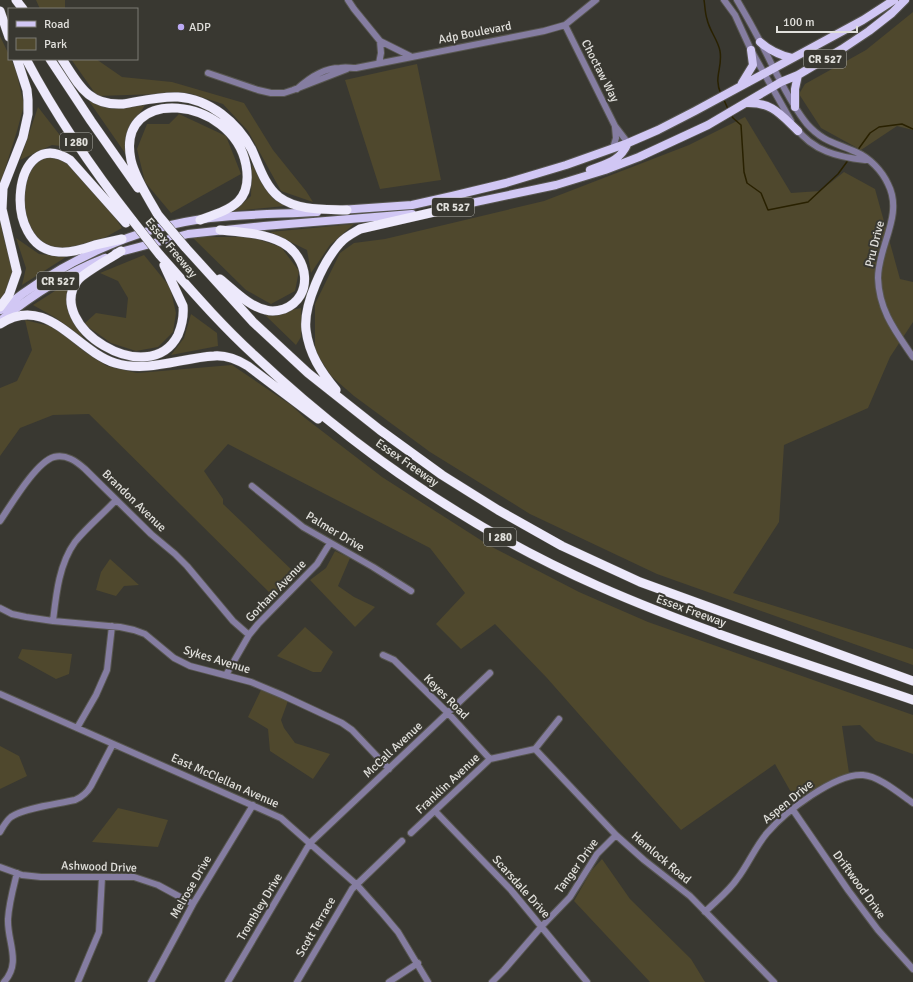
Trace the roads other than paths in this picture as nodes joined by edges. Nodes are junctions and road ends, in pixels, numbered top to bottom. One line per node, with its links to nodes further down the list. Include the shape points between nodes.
1 (348, 0): 11 (street)
2 (596, 0): 9 (street, Adp Boulevard)
3 (724, 0): 13 (street, Pru Drive, via 735,15)
4 (737, 0): 12 (street, Pru Drive)
5 (894, 0): 15 (main road, CR 527, via 863,20)
6 (905, 0): 24 (main road, CR 527, via 869,31)
7 (0, 11): 8 (highway); 10 (highway)
8 (8, 26)
9 (565, 26): 14 (street, Adp Boulevard); 30 (street, Choctaw Way)
10 (8, 34)
11 (380, 41): 14 (street); 20 (street)
12 (760, 42): 15 (main road, via 780,56); 21 (street, Pru Drive)
13 (751, 50): 23 (street, Pru Drive); 26 (main road, via 753,68)
14 (410, 56): 20 (street, Adp Boulevard)
15 (792, 58): 21 (main road, CR 527)
16 (17, 60): 46 (highway, via 27,90 28,114 23,137 3,188 2,209 17,272 9,295)
17 (27, 60): 40 (highway, Essex Freeway / I 280, via 57,113)
18 (51, 60): 38 (highway, Essex Freeway / I 280)
19 (63, 60): 36 (highway, via 81,88 100,102 114,105 178,97 198,102 220,112 242,134 271,189 279,197 301,207)
20 (379, 63): 22 (street, Adp Boulevard, via 325,71 305,81 297,89 284,93 271,93)
21 (774, 68): 23 (main road, CR 527); 25 (street, Pru Drive)
22 (208, 73)
23 (764, 73): 26 (main road, CR 527); 27 (street, Pru Drive)
24 (798, 74): 25 (main road, CR 527); 29 (main road)
25 (781, 82): 27 (main road, CR 527); 29 (street, Pru Drive)
26 (740, 86): 32 (main road, CR 527, via 658,130)
27 (772, 87): 28 (main road, CR 527); 31 (street, Pru Drive)
28 (745, 103): 31 (main road, via 766,104); 35 (main road, CR 527, via 708,125 605,170)
29 (795, 107): 34 (street, Pru Drive, via 817,134)
30 (615, 126): 32 (street, Choctaw Way); 33 (street, via 616,138)
31 (798, 131): 34 (street, Pru Drive, via 820,149 847,157)
32 (628, 143): 33 (main road, CR 527); 35 (main road, via 617,158 606,164)
33 (613, 148): 36 (main road, CR 527, via 506,183 452,196 412,205)
34 (856, 155): 49 (street, Pru Drive, via 876,167 886,180 893,200 893,217 878,278 883,307 890,323)
35 (527, 191): 37 (main road, CR 527)
36 (347, 210): 39 (main road, CR 527)
37 (443, 210): 41 (main road, CR 527); 50 (highway, via 360,229 348,236 324,266 311,299 306,329 319,369 340,395)
38 (158, 215): 39 (highway, via 138,179 132,162 130,143 135,127 141,119 156,110 176,107 200,112 220,124 236,141 245,162 248,182 240,200 221,212); 45 (highway, Essex Freeway / I 280, bridge)
39 (200, 220): 42 (main road, CR 527, via 148,231)
40 (130, 222): 42 (highway, via 65,157 52,154 34,157 23,168 15,184 12,202 15,218 22,234 33,245 52,252 68,252); 44 (highway, Essex Freeway / I 280, bridge)
41 (220, 230): 43 (main road, CR 527, via 188,234); 45 (highway, via 262,235 282,243 293,251 302,264 304,273 298,298 282,309 266,310 243,298)
42 (122, 240): 47 (main road, CR 527, via 47,277)
43 (121, 251): 44 (highway, via 78,280 71,303 75,316 95,341 114,351 133,356 159,354 175,340 183,321 184,313 180,299); 48 (main road, CR 527, via 82,267 52,284 26,300)
44 (159, 254): 51 (highway, Essex Freeway / I 280, via 252,354 329,421)
45 (195, 260): 50 (highway, Essex Freeway / I 280, via 259,327 308,373)
46 (0, 307)
47 (0, 310)
48 (0, 322): 51 (highway, via 25,315 41,316 54,322 92,352 125,366 149,366 214,356 238,360 334,431)
49 (913, 357)
50 (380, 430): 64 (highway, Essex Freeway / I 280, via 448,479 562,546 640,582)
51 (381, 461): 66 (highway, Essex Freeway / I 280, via 486,529 532,555 595,585 669,616)
52 (252, 486): 55 (street, Palmer Drive, via 303,527)
53 (116, 500): 54 (street, Brandon Avenue, via 78,464 68,458 55,457 37,470); 58 (street, via 75,542 69,552 58,586); 60 (street, Brandon Avenue, via 179,558 233,621)
54 (0, 521)
55 (330, 543): 56 (street, Palmer Drive); 60 (street, Gorham Avenue, via 317,564)
56 (411, 591)
57 (0, 608): 58 (street, Sykes Avenue, via 12,614)
58 (53, 621): 59 (street, Sykes Avenue)
59 (112, 626): 63 (street, Sykes Avenue, via 145,634 174,658 190,666); 69 (street, via 107,670)
60 (249, 635): 63 (street, Gorham Avenue)
61 (382, 655): 67 (street, Keyes Road, via 394,660)
62 (490, 673): 67 (street, McCall Avenue)
63 (226, 675): 73 (street, Sykes Avenue, via 282,694 342,723)
64 (913, 681)
65 (0, 694): 69 (street, East McClellan Avenue)
66 (913, 700)
67 (448, 713): 72 (street, Keyes Road); 73 (street, McCall Avenue)
68 (559, 719): 71 (street)
69 (77, 728): 70 (street, East McClellan Avenue)
70 (113, 744): 75 (street, East McClellan Avenue); 78 (street, via 91,786 81,797 15,814)
71 (535, 749): 72 (street, Franklin Avenue); 80 (street, Hemlock Road)
72 (490, 760): 77 (street, Franklin Avenue)
73 (389, 768): 82 (street, McCall Avenue)
74 (913, 803): 76 (street, Aspen Drive, via 882,782 864,774 852,775 831,783)
75 (253, 805): 82 (street, East McClellan Avenue, via 281,818); 87 (street, Melrose Drive)
76 (793, 810): 88 (street, Aspen Drive, via 766,834 736,881); 91 (street, Driftwood Drive, via 878,930)
77 (434, 811): 79 (street, Franklin Avenue); 89 (street, Scarsdale Drive, via 511,890)
78 (0, 832)
79 (411, 833)
80 (616, 835): 88 (street, Hemlock Road); 89 (street, Tanger Drive, via 597,854 570,897)
81 (402, 841): 86 (street)
82 (310, 843): 86 (street, East McClellan Avenue); 95 (street, Trombley Drive)
83 (0, 867): 84 (street, Ashwood Drive)
84 (18, 874): 85 (street, Ashwood Drive, via 40,877); 92 (street, via 10,900 8,921 13,950 12,969)
85 (102, 877): 87 (street, Ashwood Drive, via 134,877 158,885); 93 (street, via 99,932)
86 (357, 885): 90 (street, East McClellan Avenue, via 398,932); 96 (street, Scott Terrace, via 352,889)
87 (193, 904): 94 (street, Melrose Drive)
88 (706, 912): 101 (street, Hemlock Road)
89 (542, 926): 99 (street, Tanger Drive); 100 (street, Scarsdale Drive)
90 (418, 963): 97 (street); 98 (street, East McClellan Avenue)
91 (913, 969)
92 (4, 982)
93 (78, 982)
94 (152, 982)
95 (228, 982)
96 (297, 982)
97 (389, 982)
98 (428, 982)
99 (492, 982)
100 (587, 982)
101 (774, 982)

